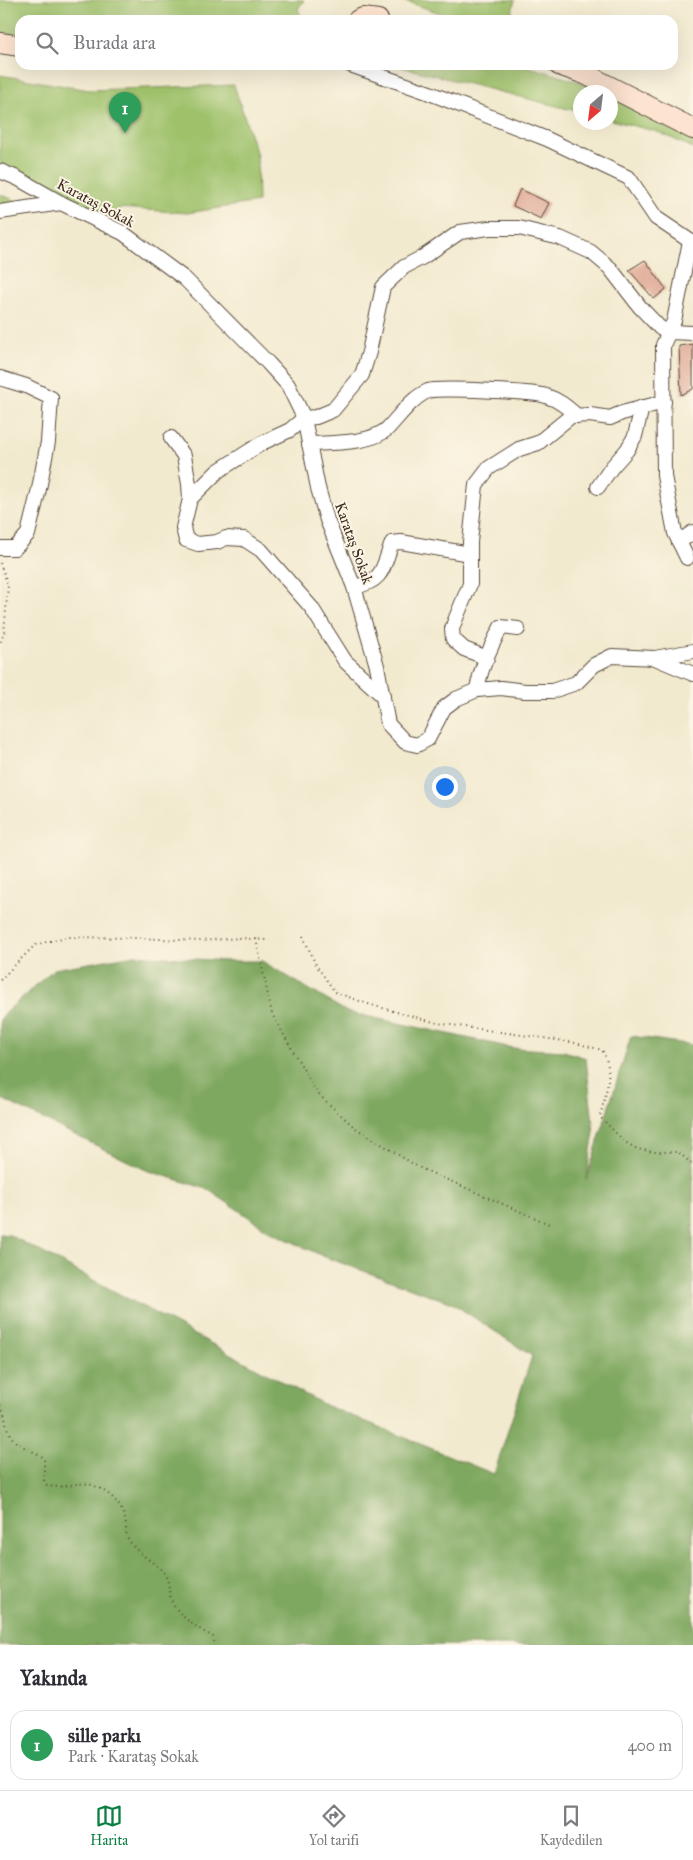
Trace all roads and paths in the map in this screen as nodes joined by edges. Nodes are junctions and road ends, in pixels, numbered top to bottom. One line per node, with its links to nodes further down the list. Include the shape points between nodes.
1 (0, 43): 2 (main road)
2 (15, 45)
3 (364, 70): 9 (street, via 547,139 629,178 656,218)
4 (573, 70): 5 (main road)
5 (693, 129)
6 (0, 171): 7 (street, Karataş Sokak)
7 (61, 203): 8 (street); 16 (street, Karataş Sokak, via 123,233 185,279 288,385)
8 (0, 212)
9 (691, 242): 10 (street)
10 (669, 332): 11 (street); 13 (street, via 663,345); 16 (street, via 660,328 610,268 591,252 560,238 518,228 460,232 404,267 383,287 362,375 333,410)
11 (693, 333)
12 (0, 378): 23 (street, via 51,398 48,442 28,534 15,548)
13 (664, 402): 14 (street); 22 (street, via 664,476)
14 (642, 408): 15 (street, via 610,418); 19 (street, via 635,436)
15 (577, 416): 18 (street, via 560,400 543,395 429,390 374,437); 24 (street, via 571,416 538,443 519,449 484,474 476,485)
16 (304, 418): 18 (street, Karataş Sokak); 20 (street, via 290,430 262,443 218,471)
17 (171, 438): 20 (street, via 184,456)
18 (309, 444): 27 (street, Karataş Sokak, via 327,520)
19 (598, 487)
20 (190, 499): 35 (street, via 183,528 186,540 198,544 226,538 244,539 261,550 312,607 345,661)
21 (693, 532): 22 (street)
22 (679, 542): 25 (street)
23 (0, 548)
24 (470, 554): 27 (street, via 392,543 380,575 369,584); 31 (street, via 470,584 452,629 453,639)
25 (687, 558)
26 (0, 563): 29 (path, via 8,585 4,634)
27 (354, 587): 35 (street, Karataş Sokak)
28 (518, 629): 31 (street, via 501,627)
29 (0, 643)
30 (693, 651): 32 (street)
31 (487, 658): 34 (street)
32 (655, 658): 33 (street, Karataş Sokak); 34 (street, Karataş Sokak, via 612,656 594,666 576,683 552,691)
33 (693, 674)
34 (477, 690): 35 (street, Karataş Sokak, via 444,708 428,739 417,745 405,742 388,724)
35 (382, 696)
36 (302, 936): 40 (path, via 316,965 335,992 438,1023 571,1042 602,1050 610,1071 600,1117 625,1142 637,1149 678,1152)
37 (256, 940): 38 (path); 39 (path, via 66,937 35,945); 41 (path, via 272,1014 317,1093 354,1128 418,1167)
38 (266, 940)
39 (0, 980)
40 (693, 1165)
41 (549, 1224)
42 (0, 1405): 43 (path, via 12,1438 44,1458 47,1485 91,1484 113,1498 125,1517 128,1539 142,1556 164,1572 171,1599 177,1608 193,1627 213,1637)
43 (215, 1645)

